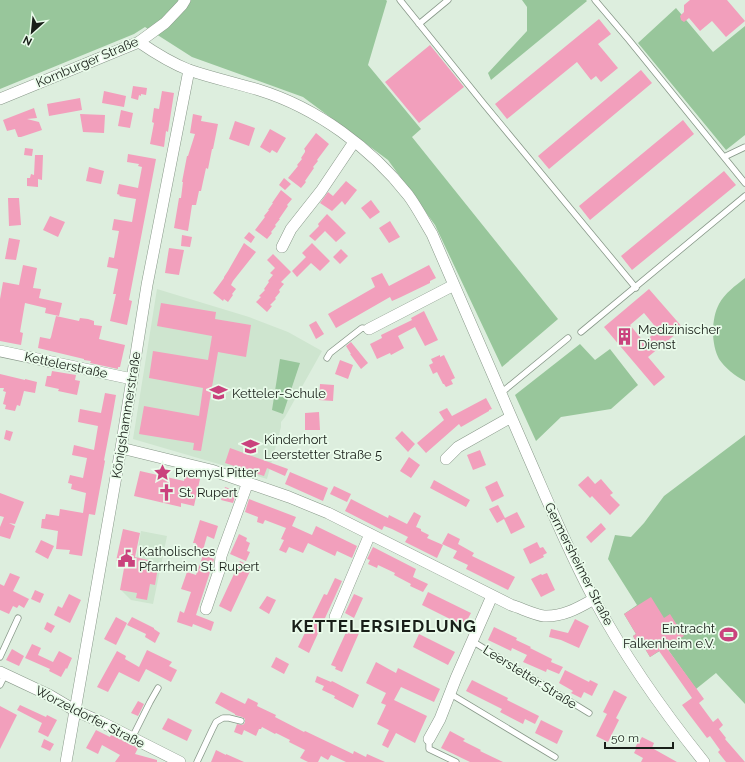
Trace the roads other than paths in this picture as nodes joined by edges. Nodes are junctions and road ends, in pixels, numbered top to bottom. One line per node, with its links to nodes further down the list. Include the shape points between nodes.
1 (185, 0): 6 (street, Kornburger Straße, via 165,23)
2 (400, 0): 5 (lane)
3 (448, 0): 5 (lane)
4 (595, 0): 11 (lane)
5 (419, 24): 16 (lane)
6 (139, 42): 7 (street, Germersheimer Straße); 8 (street, Kornburger Straße)
7 (189, 70): 9 (street, Germersheimer Straße, via 261,90 287,101 317,116); 22 (street, Königshammerstraße, via 147,285)
8 (0, 99)
9 (354, 142): 14 (street, via 321,191 291,229); 15 (street, Germersheimer Straße, via 374,158 409,196 432,234)
10 (745, 147): 11 (lane)
11 (724, 157): 12 (lane)
12 (745, 183)
13 (745, 196): 16 (lane)
14 (282, 247)
15 (454, 285): 17 (street); 23 (street, Germersheimer Straße)
16 (636, 288): 18 (lane)
17 (369, 329): 21 (lane, via 362,328)
18 (581, 332)
19 (568, 338): 23 (lane)
20 (0, 351): 22 (street, Kettelerstraße)
21 (327, 358)
22 (132, 380): 25 (street, Königshammerstraße)
23 (500, 393): 24 (street, Germersheimer Straße)
24 (511, 417): 26 (street, via 458,447); 30 (street, Germersheimer Straße, via 563,539)
25 (121, 448): 27 (street, via 211,470); 39 (street, Königshammerstraße)
26 (446, 459)
27 (248, 482): 28 (street, via 289,497); 31 (street, via 221,556 220,568)
28 (370, 534): 29 (street); 32 (street)
29 (492, 596): 30 (street, via 543,616 566,613); 34 (street, Leerstetter Straße)
30 (594, 599): 49 (street, Germersheimer Straße, via 643,680)
31 (206, 610)
32 (335, 617)
33 (18, 618): 35 (lane)
34 (472, 641): 38 (street, Leerstetter Straße); 40 (lane, Leerstetter Straße)
35 (0, 657)
36 (2, 678): 39 (street, Worzeldorfer Straße, via 49,695)
37 (158, 688): 42 (lane)
38 (450, 693): 43 (street, Leerstetter Straße); 44 (lane)
39 (76, 711): 42 (street, Worzeldorfer Straße); 45 (street, Königshammerstraße)
40 (589, 713)
41 (241, 721): 47 (lane, via 223,718 216,722)
42 (132, 738): 46 (street, Worzeldorfer Straße)
43 (429, 739): 48 (lane, via 429,749)
44 (555, 757)
45 (66, 762)
46 (180, 762)
47 (197, 762)
48 (456, 762)
49 (704, 762)

